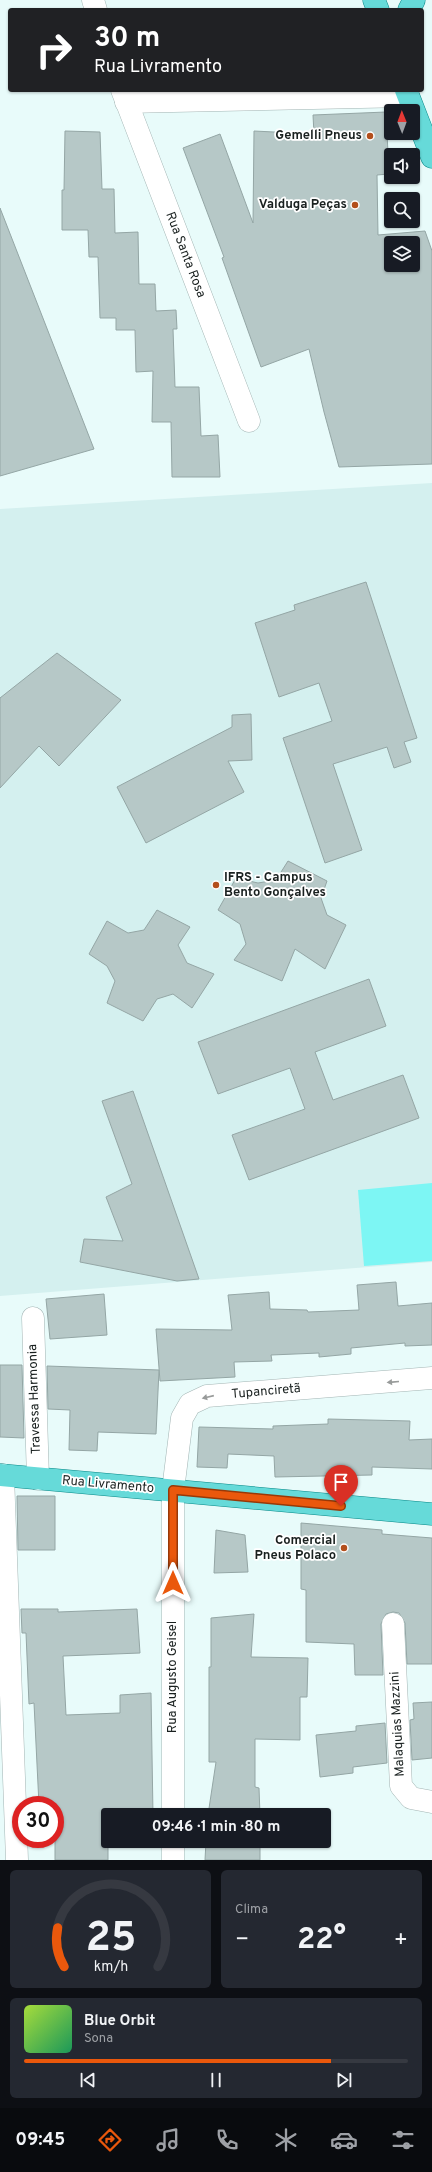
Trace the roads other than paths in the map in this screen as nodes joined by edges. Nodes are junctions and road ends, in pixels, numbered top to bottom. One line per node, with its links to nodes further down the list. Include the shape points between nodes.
1 (407, 93): 2 (street); 3 (main road)
2 (124, 96): 4 (street, Rua Santa Rosa)
3 (432, 157)
4 (249, 421)
5 (33, 1318): 8 (street, Travessa Harmonia)
6 (432, 1378): 9 (street, Tupanciretã, one-way to 9, via 207,1396 190,1404 182,1418)
7 (1, 1475): 8 (main road, Rua Livramento); 15 (street)
8 (38, 1479): 9 (main road, Rua Livramento)
9 (173, 1490): 10 (main road, Rua Livramento); 13 (street, Rua Augusto Geisel)
10 (432, 1514)
11 (393, 1624): 12 (street, Malaquias Mazzini, via 401,1786 411,1798)
12 (432, 1802)
13 (173, 1808)
14 (173, 1848): 16 (street)
15 (18, 1860)
16 (173, 1860)

